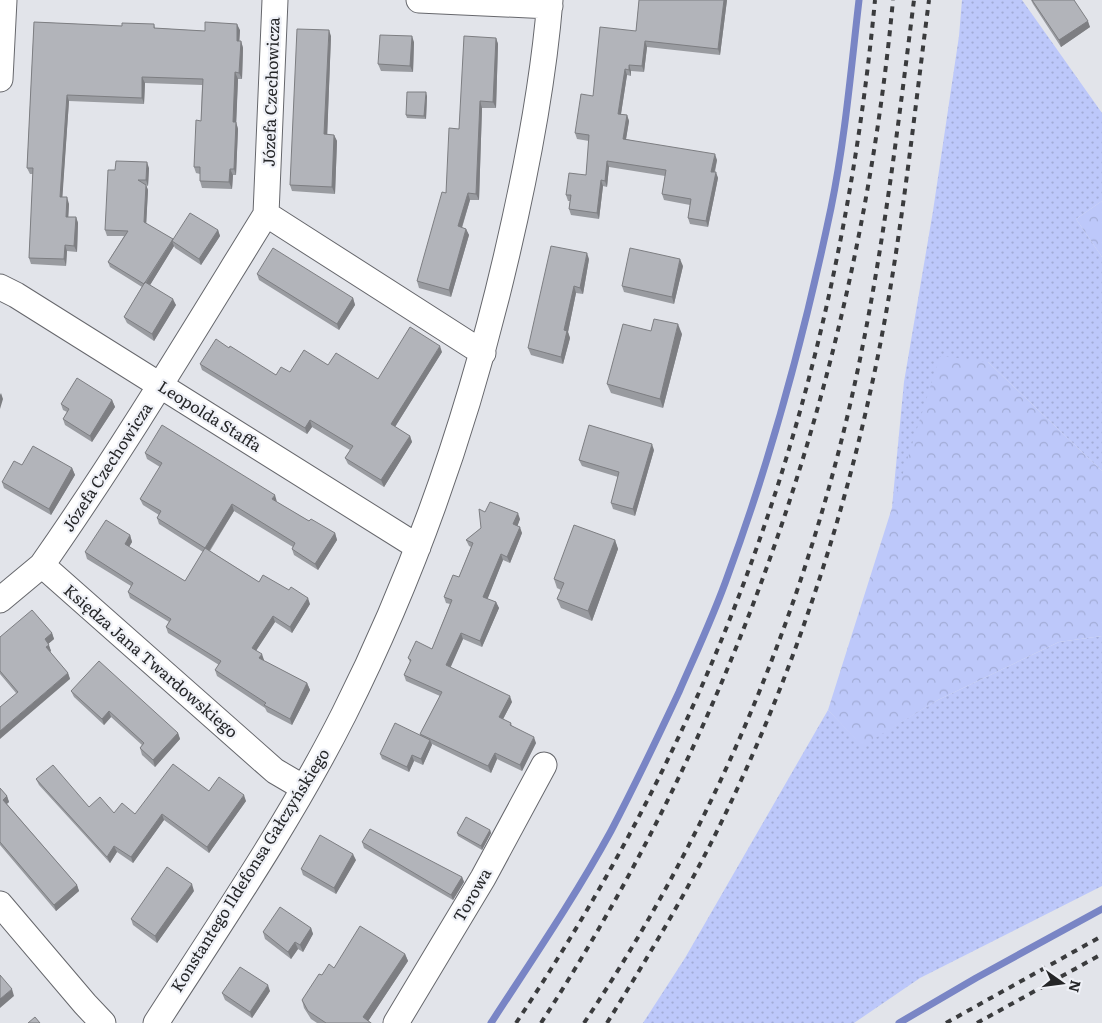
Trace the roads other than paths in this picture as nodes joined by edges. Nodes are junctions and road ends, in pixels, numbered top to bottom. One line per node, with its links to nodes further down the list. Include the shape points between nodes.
1 (4, 0): 5 (street)
2 (275, 0): 6 (street, Józefa Czechowicza)
3 (419, 0): 4 (street)
4 (550, 3): 8 (street, Konstantego Ildefonsa Gałczyńskiego, via 542,76 522,193)
5 (0, 79)
6 (266, 214): 8 (street); 9 (street, Józefa Czechowicza)
7 (0, 287): 9 (street, Leopolda Staffa)
8 (483, 353): 10 (street, Konstantego Ildefonsa Gałczyńskiego)
9 (160, 385): 10 (street, Leopolda Staffa); 11 (street, Józefa Czechowicza)
10 (418, 547): 14 (street, Konstantego Ildefonsa Gałczyńskiego, via 377,645)
11 (42, 565): 12 (street); 14 (street, Księdza Jana Twardowskiego, via 275,771)
12 (0, 600)
13 (544, 765): 18 (street, Torowa, via 483,878)
14 (304, 788): 17 (street, Konstantego Ildefonsa Gałczyńskiego)
15 (0, 904): 16 (street)
16 (103, 1023)
17 (156, 1023)
18 (396, 1023)

